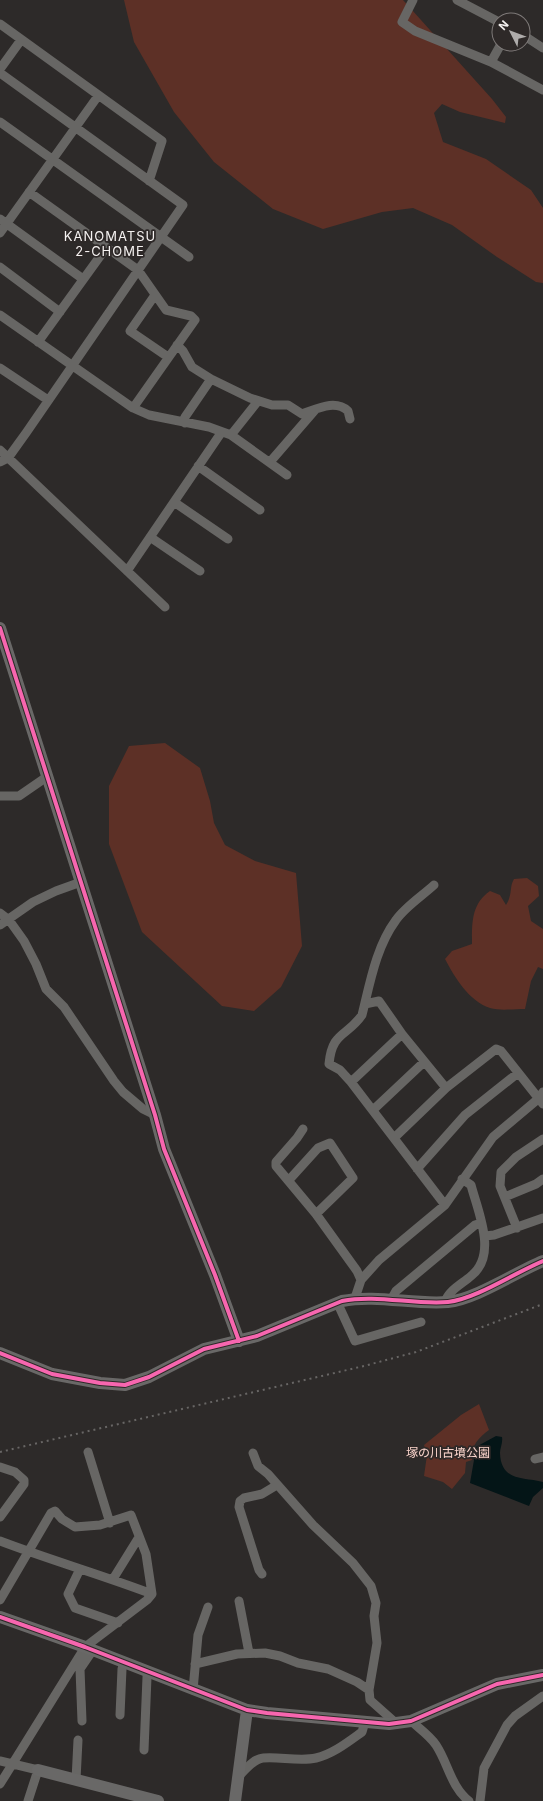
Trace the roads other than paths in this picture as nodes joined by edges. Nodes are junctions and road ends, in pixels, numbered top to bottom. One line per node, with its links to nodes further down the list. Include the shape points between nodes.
1 (413, 0): 10 (street, via 402,22 415,31)
2 (457, 0): 3 (street)
3 (472, 3): 4 (street)
4 (491, 16)
5 (0, 24): 6 (street)
6 (21, 40): 11 (street); 14 (street)
7 (531, 40): 8 (street)
8 (543, 48)
9 (497, 52): 10 (street)
10 (491, 62): 13 (street)
11 (0, 69)
12 (0, 73): 16 (street)
13 (543, 90)
14 (98, 96): 16 (street); 18 (street, via 162,141)
15 (0, 122): 17 (street)
16 (76, 127): 17 (street); 18 (street)
17 (52, 160): 19 (street); 22 (street)
18 (149, 181): 22 (street, via 183,205)
19 (29, 192): 20 (street); 23 (street)
20 (3, 222): 21 (street); 27 (street)
21 (0, 233)
22 (160, 238): 24 (street); 26 (street)
23 (106, 248): 26 (street); 27 (street)
24 (189, 257)
25 (0, 268): 29 (street)
26 (138, 270): 28 (street); 34 (street)
27 (83, 280): 29 (street)
28 (155, 295): 32 (street, via 169,312 191,316 195,320); 33 (street, via 130,331)
29 (60, 312): 31 (street)
30 (0, 315): 31 (street)
31 (38, 342): 34 (street)
32 (177, 345): 33 (street); 36 (street, via 192,367)
33 (168, 357): 39 (street)
34 (72, 365): 37 (street); 39 (street)
35 (0, 368): 37 (street)
36 (211, 379): 38 (street); 42 (street, via 185,417)
37 (48, 400): 45 (street)
38 (258, 400): 40 (street, via 272,405 288,405 302,414); 43 (street)
39 (133, 408): 42 (street, via 149,415)
40 (317, 409): 41 (street, via 321,406 338,406 348,411); 46 (street)
41 (350, 419)
42 (185, 423): 43 (street, via 209,427)
43 (226, 434): 46 (street); 47 (street)
44 (0, 450): 45 (street)
45 (4, 460): 54 (street)
46 (270, 462): 48 (street)
47 (198, 466): 49 (street); 50 (street)
48 (288, 475)
49 (174, 502): 51 (street); 52 (street)
50 (260, 510)
51 (150, 537): 53 (street); 54 (street)
52 (228, 539)
53 (200, 571)
54 (127, 572): 55 (street)
55 (165, 607)
56 (0, 628): 57 (street)
57 (48, 776): 58 (street, via 20,796); 59 (street)
58 (0, 796)
59 (81, 882): 62 (street, via 33,902); 72 (street)
60 (434, 885): 64 (street, via 396,919 388,931 378,956)
61 (0, 913): 62 (street)
62 (8, 920): 63 (street); 72 (street, via 24,941 46,989 64,1007 114,1081 143,1109)
63 (0, 925)
64 (365, 1004): 65 (street, via 379,1001); 68 (street, via 357,1022 339,1036 331,1050 329,1064 340,1070)
65 (402, 1034): 66 (street); 68 (street)
66 (424, 1062): 69 (street); 71 (street)
67 (518, 1074): 69 (street, via 496,1049); 70 (street); 76 (street, via 466,1115)
68 (351, 1082): 71 (street)
69 (446, 1088): 74 (street)
70 (542, 1098): 77 (street, via 493,1137)
71 (373, 1110): 74 (street)
72 (155, 1115): 94 (street, via 164,1149)
73 (303, 1129): 79 (street, via 276,1162 276,1166)
74 (394, 1138): 76 (street)
75 (543, 1139): 80 (street, via 516,1157 501,1172 500,1186)
76 (417, 1169): 81 (street)
77 (462, 1179): 81 (street); 84 (street, via 471,1185)
78 (543, 1179): 80 (street)
79 (289, 1180): 82 (street); 82 (street, via 318,1148 330,1143 353,1178)
80 (505, 1197): 85 (street)
81 (445, 1204): 88 (street, via 379,1260)
82 (316, 1214): 88 (street, via 358,1271)
83 (543, 1218): 85 (street)
84 (481, 1223): 86 (street); 90 (street, via 475,1225 396,1292)
85 (517, 1228): 86 (street)
86 (485, 1236): 92 (street, via 483,1262 480,1267 448,1295)
87 (543, 1261): 92 (street, via 467,1297)
88 (361, 1280): 89 (street)
89 (355, 1298): 90 (street); 91 (street)
90 (391, 1300): 92 (street)
91 (338, 1302): 93 (street, via 356,1341); 94 (street)
92 (445, 1302)
93 (421, 1322)
94 (239, 1341): 95 (street, via 204,1349 149,1377 125,1384 100,1383 52,1374)
95 (0, 1353)
96 (88, 1452): 101 (street)
97 (253, 1453): 99 (street, via 258,1466)
98 (0, 1467): 100 (street, via 15,1472 24,1480 24,1484)
99 (277, 1485): 106 (street, via 262,1494 244,1498 239,1506); 121 (street, via 353,1563 371,1586 376,1603 374,1616 377,1643)
100 (0, 1517)
101 (110, 1523): 102 (street, via 131,1515); 104 (street, via 75,1527 55,1511 51,1512)
102 (139, 1537): 107 (street); 108 (street, via 146,1554)
103 (0, 1540): 104 (street)
104 (28, 1552): 105 (street); 109 (street)
105 (80, 1568): 107 (street); 113 (street, via 68,1594 75,1608)
106 (262, 1574)
107 (113, 1579): 108 (street)
108 (152, 1594): 113 (street)
109 (0, 1600)
110 (239, 1601): 115 (street)
111 (208, 1607): 117 (street, via 198,1635)
112 (0, 1617): 114 (street)
113 (118, 1623): 114 (street)
114 (89, 1648): 116 (street); 125 (street, via 80,1669); 132 (street)
115 (249, 1653): 117 (street); 121 (street, via 280,1656 298,1663 328,1669)
116 (124, 1662): 118 (street); 124 (street)
117 (195, 1664): 120 (street)
118 (149, 1672): 120 (street); 130 (street)
119 (543, 1675): 126 (street, via 497,1684)
120 (193, 1690): 123 (street)
121 (369, 1690): 128 (street, via 370,1700)
122 (543, 1696): 141 (street, via 507,1725 484,1768)
123 (247, 1710): 127 (street); 134 (street)
124 (120, 1715)
125 (82, 1720)
126 (411, 1721): 128 (street); 140 (street, via 436,1744 453,1781)
127 (365, 1722): 128 (street); 134 (street, via 362,1732 327,1754 302,1759 262,1758)
128 (397, 1724)
129 (78, 1740): 135 (street)
130 (144, 1750)
131 (0, 1761): 132 (street)
132 (13, 1764): 133 (street); 136 (street)
133 (38, 1770): 135 (street); 137 (street)
134 (238, 1777): 139 (street)
135 (76, 1780): 138 (street)
136 (0, 1784)
137 (28, 1801)
138 (158, 1801)
139 (235, 1801)
140 (469, 1801)
141 (480, 1801)

